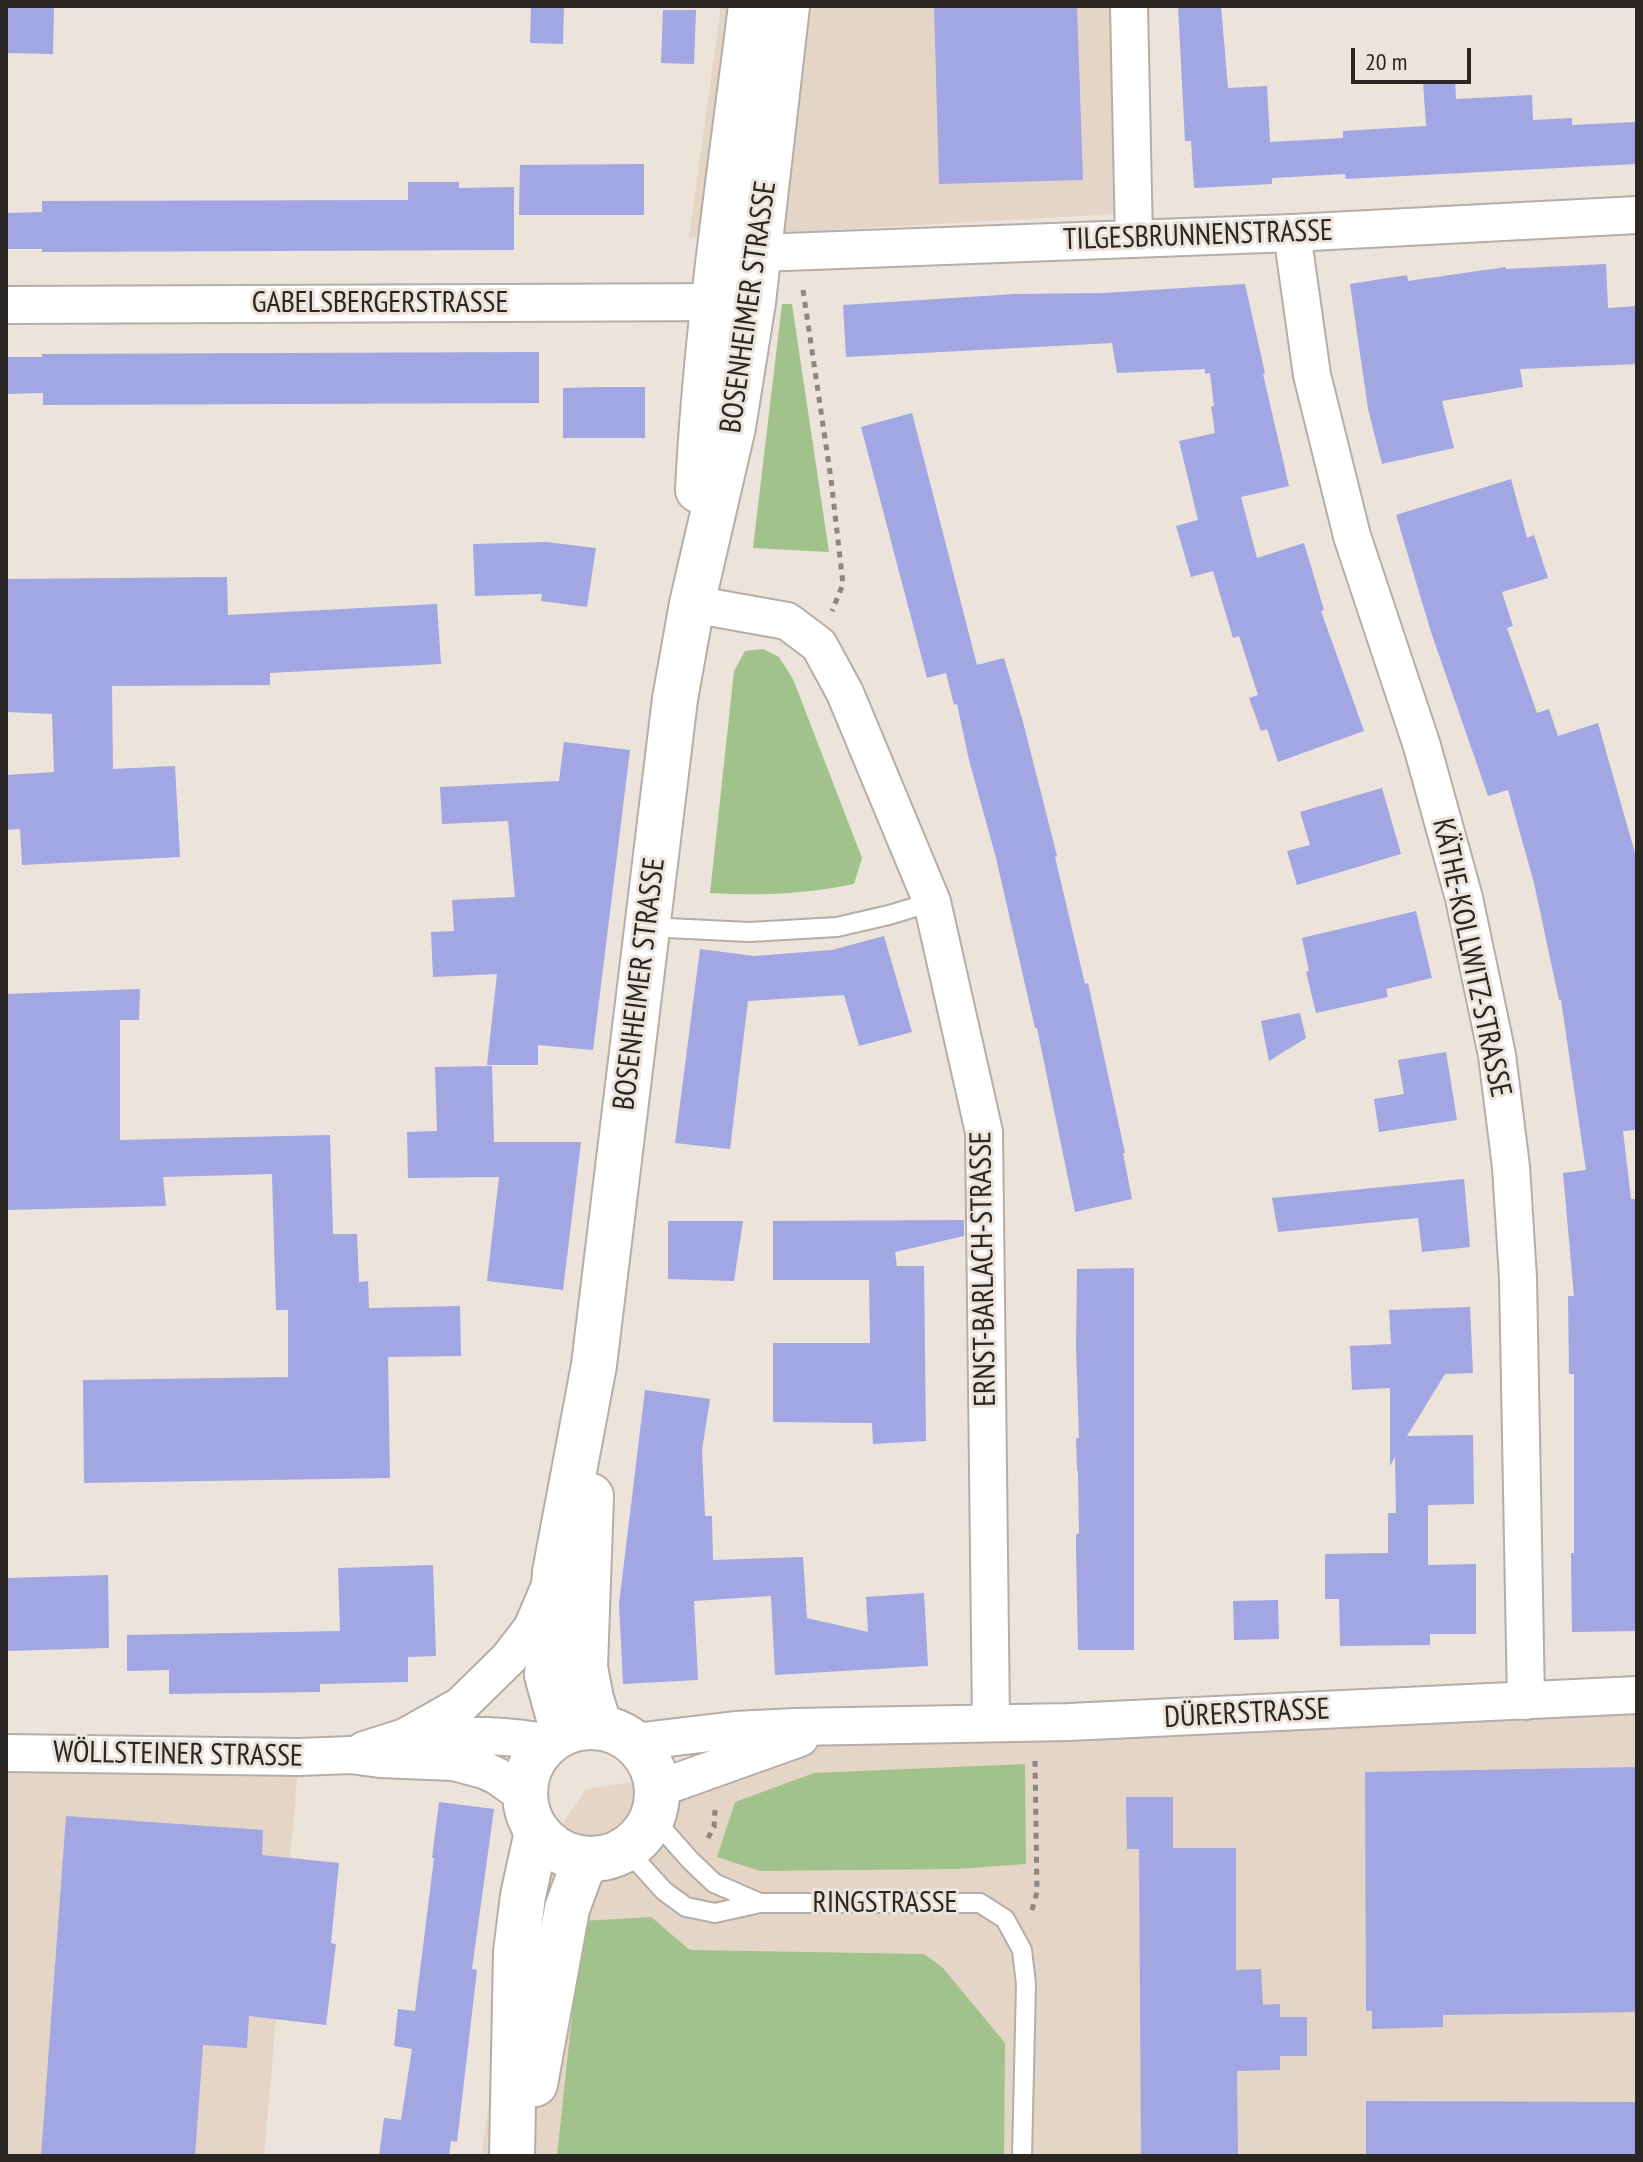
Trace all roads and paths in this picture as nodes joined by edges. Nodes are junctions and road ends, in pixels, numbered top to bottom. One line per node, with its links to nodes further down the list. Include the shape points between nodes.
1 (751, 6): 9 (street, BOSENHEIMER STRASSE)
2 (787, 6): 7 (street, BOSENHEIMER STRASSE)
3 (1129, 6): 6 (street)
4 (1637, 215): 5 (street, TILGESBRUNNENSTRASSE)
5 (1292, 233): 6 (street, TILGESBRUNNENSTRASSE); 18 (street, KÄTHE-KOLLWITZ-STRASSE, via 1312,375 1352,536 1422,746 1464,898 1497,1055 1518,1278)
6 (1134, 239): 7 (street, TILGESBRUNNENSTRASSE)
7 (759, 253): 9 (street, BOSENHEIMER STRASSE)
8 (801, 278): 12 (path, via 843,584)
9 (734, 302): 10 (street, GABELSBERGERSTRASSE); 11 (street, BOSENHEIMER STRASSE, via 733,427)
10 (6, 305)
11 (692, 604): 12 (street, ERNST-BARLACH-STRASSE, via 787,621); 14 (street, BOSENHEIMER STRASSE)
12 (819, 645): 13 (street, ERNST-BARLACH-STRASSE, via 845,693)
13 (932, 902): 14 (lane, via 837,927 749,932); 19 (street, ERNST-BARLACH-STRASSE, via 984,1132)
14 (647, 927): 15 (street, BOSENHEIMER STRASSE)
15 (594, 1365): 16 (street, BOSENHEIMER STRASSE); 23 (street, BOSENHEIMER STRASSE, via 585,1667 591,1699)
16 (555, 1572): 22 (street, WÖLLSTEINER STRASSE, via 532,1628 509,1658 460,1706); 23 (street, BOSENHEIMER STRASSE, via 547,1675)
17 (1637, 1695): 18 (street, DÜRERSTRASSE)
18 (1526, 1701): 20 (street, DÜRERSTRASSE)
19 (991, 1722): 20 (street, DÜRERSTRASSE); 21 (street, DÜRERSTRASSE)
20 (1035, 1723): 32 (path, via 1037,1892)
21 (856, 1726): 23 (street, DÜRERSTRASSE); 26 (street, DÜRERSTRASSE, via 795,1739 729,1764)
22 (405, 1737): 23 (street, WÖLLSTEINER STRASSE); 25 (street, WÖLLSTEINER STRASSE)
23 (586, 1737): 26 (street, via 645,1756 653,1771); 28 (street, via 534,1758 527,1776)
24 (6, 1753): 25 (street, WÖLLSTEINER STRASSE)
25 (351, 1755): 28 (street, WÖLLSTEINER STRASSE, via 454,1762 484,1770 497,1776)
26 (654, 1803): 30 (street, via 632,1843); 31 (lane, RINGSTRASSE, via 690,1860 714,1883)
27 (715, 1804): 29 (path, via 714,1827)
28 (531, 1814): 30 (street, via 552,1846 570,1855); 33 (street, via 516,1952)
29 (702, 1846)
30 (604, 1855): 31 (lane, RINGSTRASSE, via 637,1861 686,1907 715,1913); 34 (street, via 580,1873 567,1909)
31 (760, 1903): 32 (lane, RINGSTRASSE, via 980,1903 1005,1919)
32 (1022, 1950): 35 (lane, RINGSTRASSE)
33 (512, 2156)
34 (522, 2156)
35 (1022, 2156)

